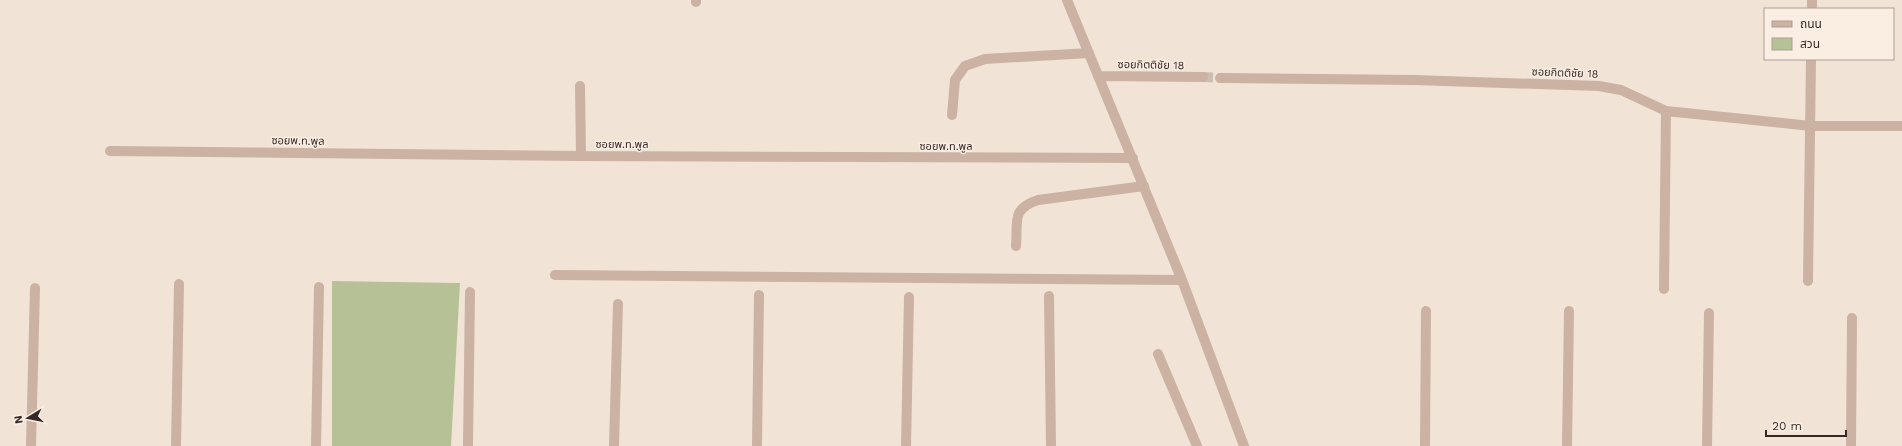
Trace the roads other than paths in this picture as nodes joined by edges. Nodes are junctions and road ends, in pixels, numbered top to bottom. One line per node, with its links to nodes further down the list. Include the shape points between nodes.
1 (1067, 0): 2 (street)
2 (1089, 53): 4 (street); 9 (street, via 985,59 965,66 955,80)
3 (1811, 60): 10 (street)
4 (1098, 76): 5 (street, ซอยกิตติชัย 18); 14 (street)
5 (1203, 77)
6 (1220, 78): 8 (street, ซอยกิตติชัย 18, via 1414,80 1599,86 1621,90)
7 (580, 86): 13 (street)
8 (1666, 112): 10 (street, ซอยกิตติชัย 18); 23 (street)
9 (952, 115)
10 (1811, 126): 11 (street, ซอยกิตติชัย 18); 19 (street)
11 (1902, 126)
12 (110, 151): 13 (street, ซอยพ.ท.พูล)
13 (581, 156): 14 (street, ซอยพ.ท.พูล)
14 (1133, 158): 15 (street)
15 (1144, 186): 16 (street, via 1028,203 1018,212); 18 (street)
16 (1016, 246)
17 (555, 275): 18 (street)
18 (1182, 280): 43 (street)
19 (1808, 281)
20 (179, 284): 35 (street)
21 (319, 287): 36 (street)
22 (34, 288): 34 (street)
23 (1664, 289)
24 (470, 292): 37 (street)
25 (759, 295): 39 (street)
26 (1049, 296): 41 (street)
27 (909, 297): 40 (street)
28 (618, 304): 38 (street)
29 (1426, 311): 44 (street)
30 (1569, 311): 45 (street)
31 (1709, 313): 46 (street)
32 (1852, 318): 47 (street)
33 (1158, 354): 42 (street)
34 (31, 446)
35 (176, 446)
36 (316, 446)
37 (468, 446)
38 (614, 446)
39 (757, 446)
40 (906, 446)
41 (1051, 446)
42 (1197, 446)
43 (1244, 446)
44 (1425, 446)
45 (1567, 446)
46 (1707, 446)
47 (1851, 446)

